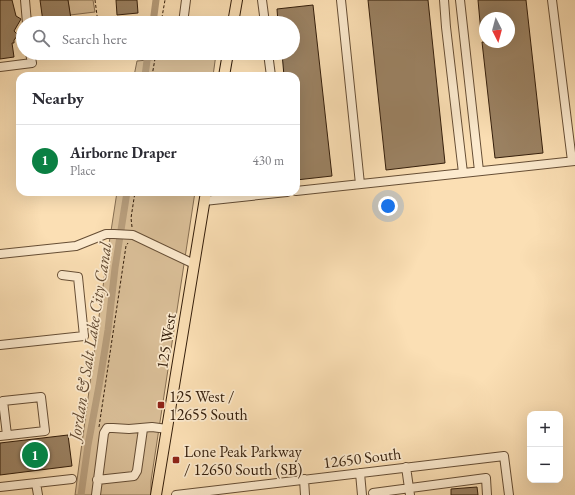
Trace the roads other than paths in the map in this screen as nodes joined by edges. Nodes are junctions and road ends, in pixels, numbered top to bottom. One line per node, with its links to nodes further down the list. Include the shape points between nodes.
1 (25, 0): 9 (street)
2 (186, 0): 10 (street)
3 (237, 0): 11 (main road)
4 (262, 0): 12 (street)
5 (341, 0): 22 (street)
6 (444, 0): 21 (street)
7 (460, 0): 20 (street)
8 (552, 0): 19 (street)
9 (26, 16)
10 (184, 16)
11 (234, 16)
12 (264, 16)
13 (31, 60): 16 (street, via 32,63)
14 (227, 60): 17 (main road)
15 (269, 60): 18 (street)
16 (0, 67)
17 (225, 72)
18 (270, 72)
19 (574, 161): 20 (street)
20 (479, 171): 21 (street)
21 (463, 173): 22 (street)
22 (360, 184): 23 (street)
23 (300, 191)
24 (205, 196): 26 (main road, 125 West)
25 (0, 254): 26 (street, via 76,246 106,234 114,234 132,235)
26 (194, 264): 30 (main road, 125 West)
27 (62, 275): 28 (street, via 78,277 84,336)
28 (0, 345)
29 (143, 429): 30 (street); 36 (street, via 138,472 134,476); 36 (street, via 107,428 104,433)
30 (167, 429): 43 (main road, 125 West)
31 (3, 436): 31 (street, via 45,431 41,397 3,401)
32 (406, 467): 33 (street, 12650 South); 40 (street); 49 (street, 12650 South, via 504,456)
33 (360, 473): 35 (street, 12650 South); 46 (street)
34 (72, 479): 37 (street)
35 (304, 479): 39 (street, 12650 South); 45 (street)
36 (98, 480): 42 (street)
37 (36, 483): 38 (street); 41 (street)
38 (0, 488)
39 (219, 492): 44 (street, 12650 South)
40 (410, 492): 47 (street); 48 (street, via 486,478)
41 (38, 495)
42 (96, 495)
43 (156, 495)
44 (176, 495)
45 (306, 495)
46 (362, 495)
47 (374, 495)
48 (487, 495)
49 (509, 495)

